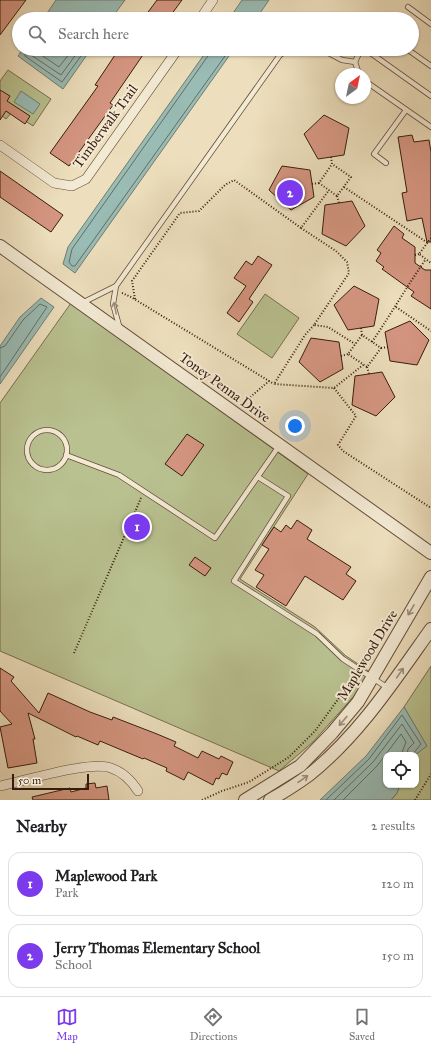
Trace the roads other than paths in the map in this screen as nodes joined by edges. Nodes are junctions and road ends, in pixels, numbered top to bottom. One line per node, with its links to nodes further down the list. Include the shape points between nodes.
1 (213, 0): 3 (street)
2 (408, 7): 4 (lane)
3 (205, 12)
4 (415, 12)
5 (419, 15): 6 (lane)
6 (431, 24)
7 (173, 56): 20 (street, Timberwalk Trail, via 86,179 72,186 54,183)
8 (279, 56): 23 (lane)
9 (334, 56): 13 (lane)
10 (357, 56): 13 (lane)
11 (375, 56): 17 (lane)
12 (417, 56): 14 (lane)
13 (354, 62): 15 (lane)
14 (431, 66)
15 (357, 68)
16 (371, 85): 18 (lane)
17 (431, 96)
18 (406, 110): 19 (lane); 21 (lane, via 374,154)
19 (431, 127)
20 (0, 146)
21 (386, 163)
22 (0, 246): 24 (street, Toney Penna Drive)
23 (116, 286): 24 (lane); 25 (lane, one-way to 23, via 113,304)
24 (82, 303): 25 (street, Toney Penna Drive)
25 (120, 331): 26 (street, Toney Penna Drive)
26 (280, 445): 28 (lane); 29 (street, Toney Penna Drive)
27 (66, 455): 27 (lane, via 64,441 56,433 38,432 30,441 28,449 31,462 44,470 57,467); 28 (lane, via 119,475 215,538)
28 (258, 477): 32 (lane, via 288,496 234,581 317,634 343,659)
29 (431, 553)
30 (431, 577): 32 (street, Maplewood Drive, one-way to 32)
31 (431, 629): 33 (street, one-way to 31)
32 (373, 678): 33 (lane); 36 (street, Maplewood Drive, one-way to 36, via 358,702 300,766)
33 (389, 688): 37 (street, one-way to 33, via 309,775 353,734)
34 (0, 786): 35 (street, via 102,766 124,774)
35 (138, 791)
36 (245, 800)
37 (270, 800)

